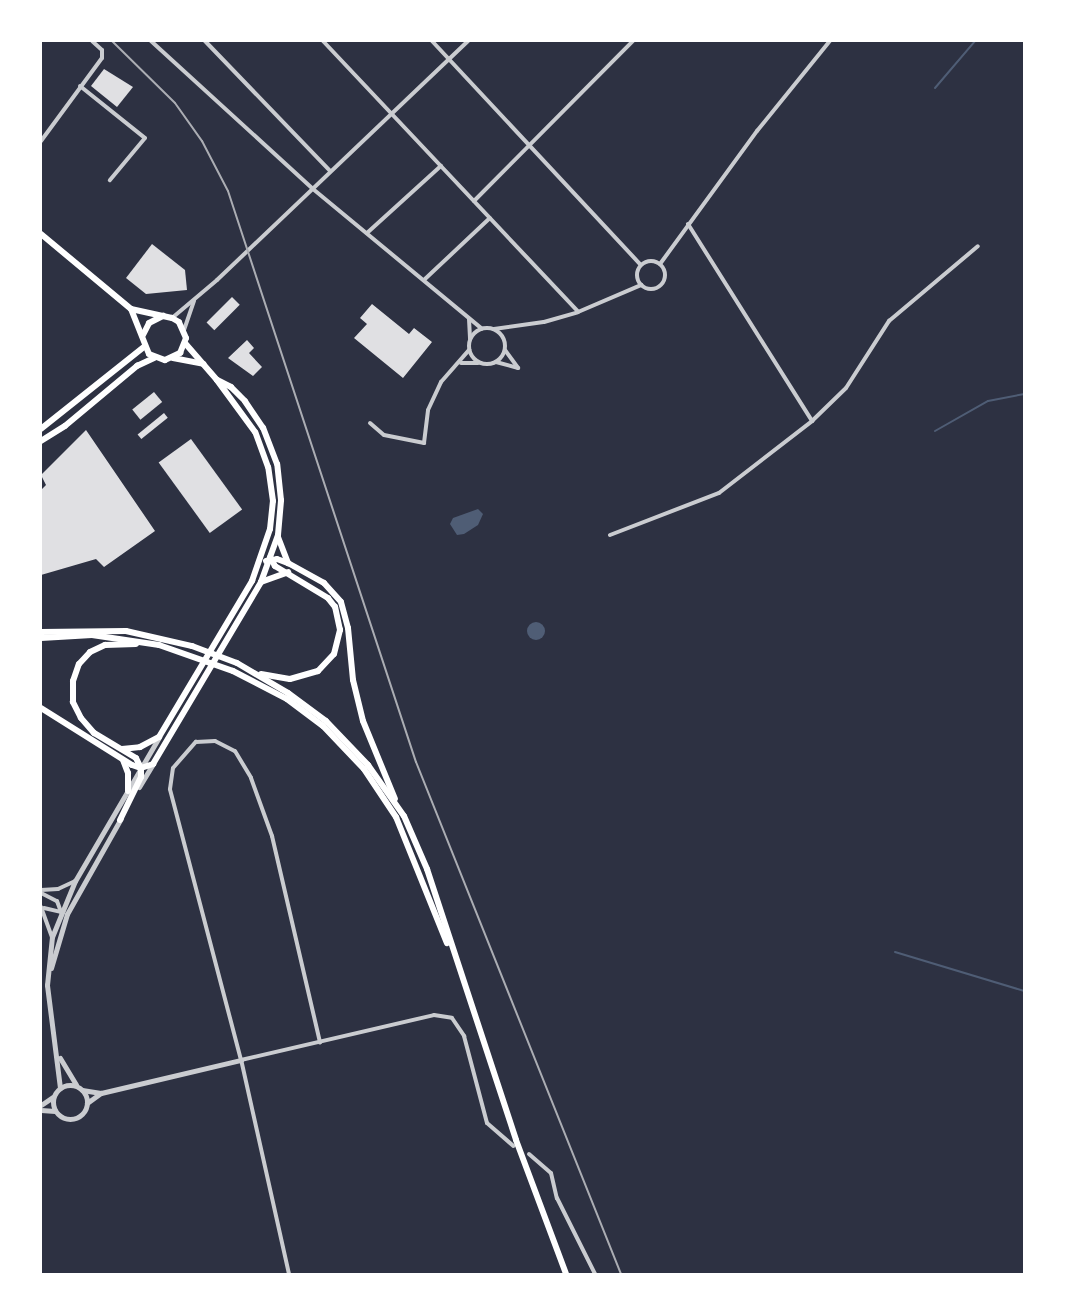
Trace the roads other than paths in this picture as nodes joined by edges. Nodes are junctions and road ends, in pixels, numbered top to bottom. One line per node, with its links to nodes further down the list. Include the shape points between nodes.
1 (92, 41): 10 (street, via 103,54)
2 (151, 41): 17 (street)
3 (205, 41): 15 (street)
4 (322, 41): 11 (street)
5 (432, 41): 9 (street)
6 (468, 41): 9 (street)
7 (633, 41): 13 (street)
8 (830, 41): 20 (street)
9 (449, 59): 11 (street); 13 (street)
10 (80, 86): 12 (street); 16 (street, via 145,138)
11 (392, 113): 14 (street); 15 (street)
12 (41, 141)
13 (529, 145): 18 (street); 25 (street)
14 (441, 166): 18 (street); 21 (street)
15 (330, 171): 17 (street)
16 (110, 180)
17 (313, 189): 21 (street); 28 (street)
18 (474, 201): 19 (street)
19 (490, 218): 26 (street); 30 (street)
20 (688, 224): 24 (street); 52 (street)
21 (367, 233): 26 (street)
22 (41, 234): 29 (main road)
23 (978, 246): 52 (street, via 889,321 846,388)
24 (660, 264): 25 (street, via 648,261); 27 (street, via 665,276 661,284 649,289)
25 (641, 265): 27 (street, via 637,272)
26 (425, 279): 33 (street)
27 (641, 285): 30 (street)
28 (194, 301): 32 (street); 36 (street)
29 (131, 310): 31 (main road); 38 (main road)
30 (578, 312): 34 (street, via 544,322)
31 (164, 316): 32 (main road); 38 (main road, via 148,323)
32 (172, 318): 36 (main road)
33 (469, 319): 35 (street); 40 (street)
34 (508, 327): 37 (street); 39 (street)
35 (482, 329): 37 (street); 40 (street)
36 (184, 330): 41 (main road)
37 (494, 330): 39 (street)
38 (142, 335): 42 (main road)
39 (502, 337): 44 (street)
40 (470, 339): 43 (street)
41 (185, 343): 46 (main road); 50 (main road)
42 (144, 348): 45 (main road); 54 (main road)
43 (469, 350): 48 (street); 49 (street)
44 (504, 350): 47 (street); 47 (street, via 518,368)
45 (154, 358): 46 (main road); 55 (main road, via 137,366 65,426)
46 (173, 358): 50 (main road)
47 (496, 362): 49 (street)
48 (461, 363): 49 (street); 53 (street, via 441,382 428,410 424,442 384,435)
49 (479, 363)
50 (203, 364): 51 (main road)
51 (217, 380): 56 (main road, via 255,432 268,468); 57 (main road, via 231,387 245,401 263,428 277,464 281,500)
52 (812, 421): 58 (street, via 718,493)
53 (370, 423)
54 (41, 430)
55 (41, 441)
56 (273, 502): 59 (main road); 60 (main road, via 270,529)
57 (278, 535): 59 (main road); 61 (main road)
58 (610, 535)
59 (270, 559): 60 (main road); 61 (main road); 62 (main road, via 275,566); 63 (main road)
60 (260, 563): 69 (main road)
61 (288, 563): 75 (main road, via 324,584 341,602 363,721)
62 (289, 572): 63 (main road); 67 (main road, via 319,590 335,607 340,630 334,654 318,671 304,676 278,679)
63 (261, 582): 72 (main road)
64 (41, 632): 67 (main road, via 126,631 192,646)
65 (41, 638): 66 (main road, via 92,634)
66 (159, 646): 70 (main road, via 105,645 90,652 79,664 73,681 73,702 80,718 94,733); 83 (main road, via 233,671 287,699 323,726 364,769 396,817)
67 (250, 670): 75 (main road, via 326,721 368,765)
68 (41, 708): 71 (main road)
69 (159, 738): 70 (main road, via 140,747); 73 (street)
70 (122, 749): 73 (main road, via 136,758)
71 (123, 760): 73 (main road); 74 (main road, via 128,773)
72 (152, 764): 73 (main road); 76 (street)
73 (141, 768): 74 (street); 76 (main road, via 141,777)
74 (128, 791): 77 (street)
75 (404, 816): 83 (main road, via 427,869)
76 (120, 820): 80 (street)
77 (75, 881): 78 (street); 80 (street)
78 (41, 892): 80 (street, via 57,901)
79 (43, 908): 80 (street); 81 (street)
80 (64, 913): 81 (street); 82 (street)
81 (52, 937): 82 (street)
82 (48, 975): 85 (street, via 51,1020)
83 (479, 1029): 98 (main road)
84 (320, 1042): 86 (street); 86 (street, via 272,836 251,778 235,751 215,741 196,742 174,768 170,789); 95 (street, via 434,1015 452,1018 464,1036 487,1123)
85 (58, 1054): 87 (street); 88 (street, via 71,1081)
86 (242, 1060): 89 (street); 97 (street)
87 (60, 1088): 88 (street); 90 (street)
88 (79, 1088): 89 (street); 91 (street)
89 (101, 1093): 91 (street)
90 (53, 1097): 92 (street); 94 (street)
91 (87, 1103): 94 (street, via 83,1113 74,1119 62,1118)
92 (41, 1105)
93 (41, 1110): 94 (street)
94 (55, 1111)
95 (513, 1146)
96 (529, 1154): 99 (street, via 551,1173 557,1198)
97 (289, 1274)
98 (566, 1274)
99 (595, 1274)

